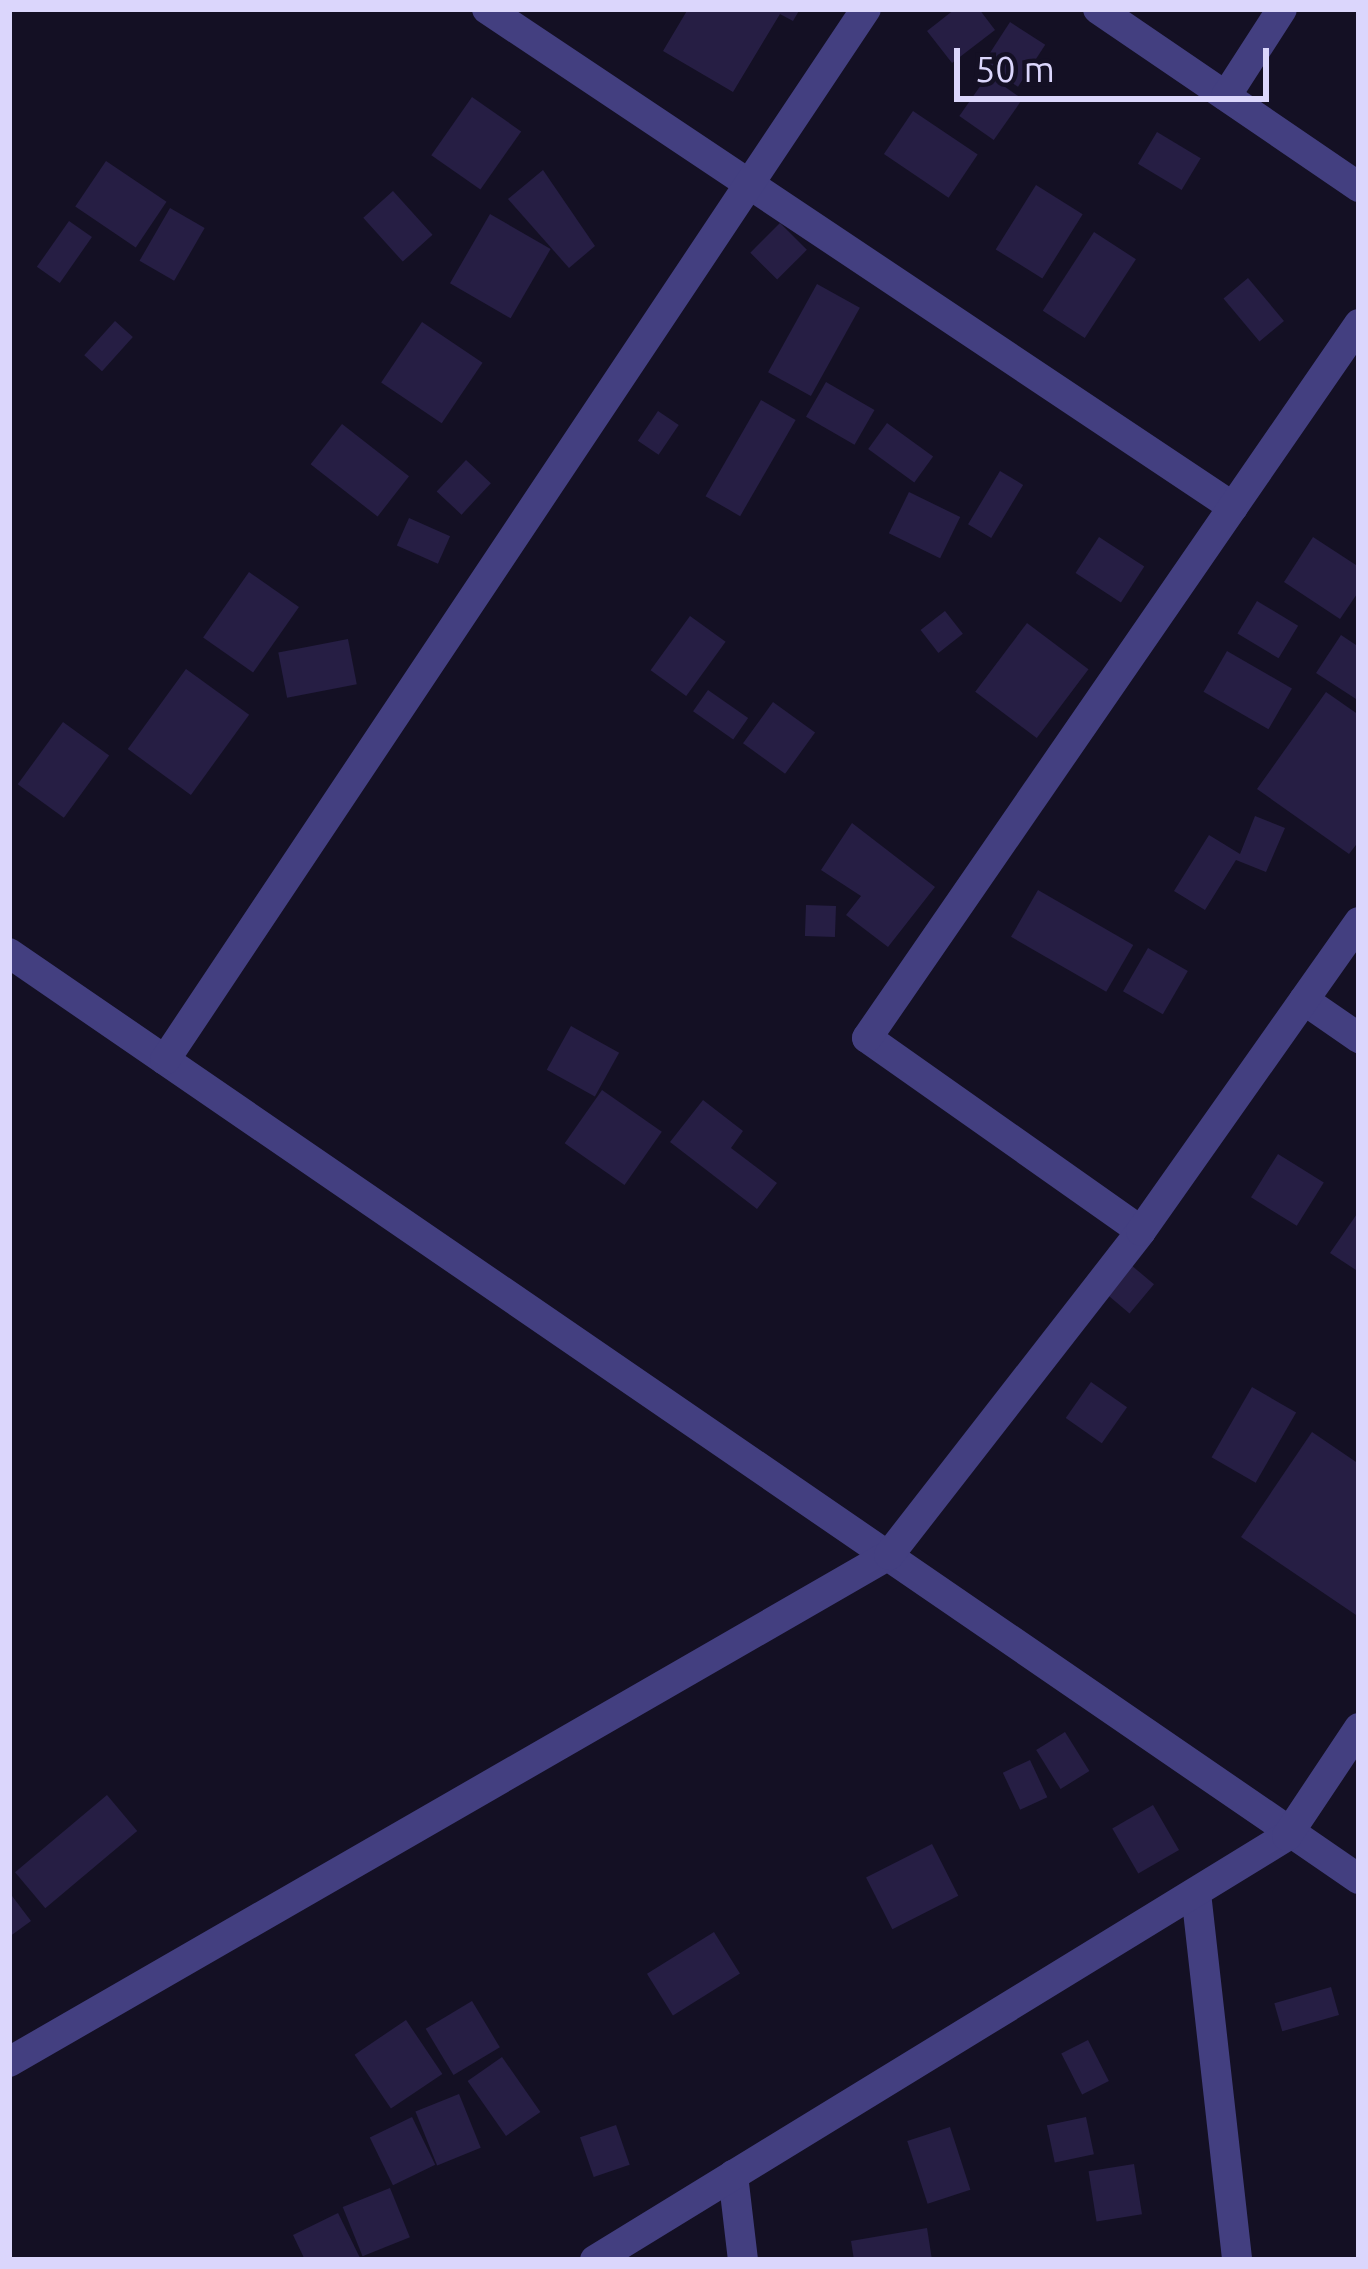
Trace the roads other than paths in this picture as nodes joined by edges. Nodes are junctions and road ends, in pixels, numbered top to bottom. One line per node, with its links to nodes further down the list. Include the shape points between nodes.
1 (488, 9): 6 (street)
2 (866, 9): 6 (street)
3 (1098, 9): 5 (street)
4 (1282, 9): 5 (street)
5 (1226, 96): 7 (street)
6 (749, 184): 9 (street); 14 (street)
7 (1359, 187)
8 (1359, 325): 9 (street)
9 (1233, 507): 15 (street, via 867,1038)
10 (1359, 922): 12 (street)
11 (9, 953): 14 (street)
12 (1304, 1000): 13 (street); 15 (street)
13 (1359, 1038)
14 (165, 1060): 16 (street)
15 (1141, 1231): 16 (street)
16 (889, 1555): 18 (street); 21 (street)
17 (1359, 1728): 18 (street)
18 (1287, 1836): 19 (street); 20 (street)
19 (1359, 1879)
20 (1196, 1893): 22 (street); 25 (street)
21 (9, 2062)
22 (733, 2175): 23 (street); 24 (street)
23 (595, 2260)
24 (743, 2260)
25 (1237, 2260)

